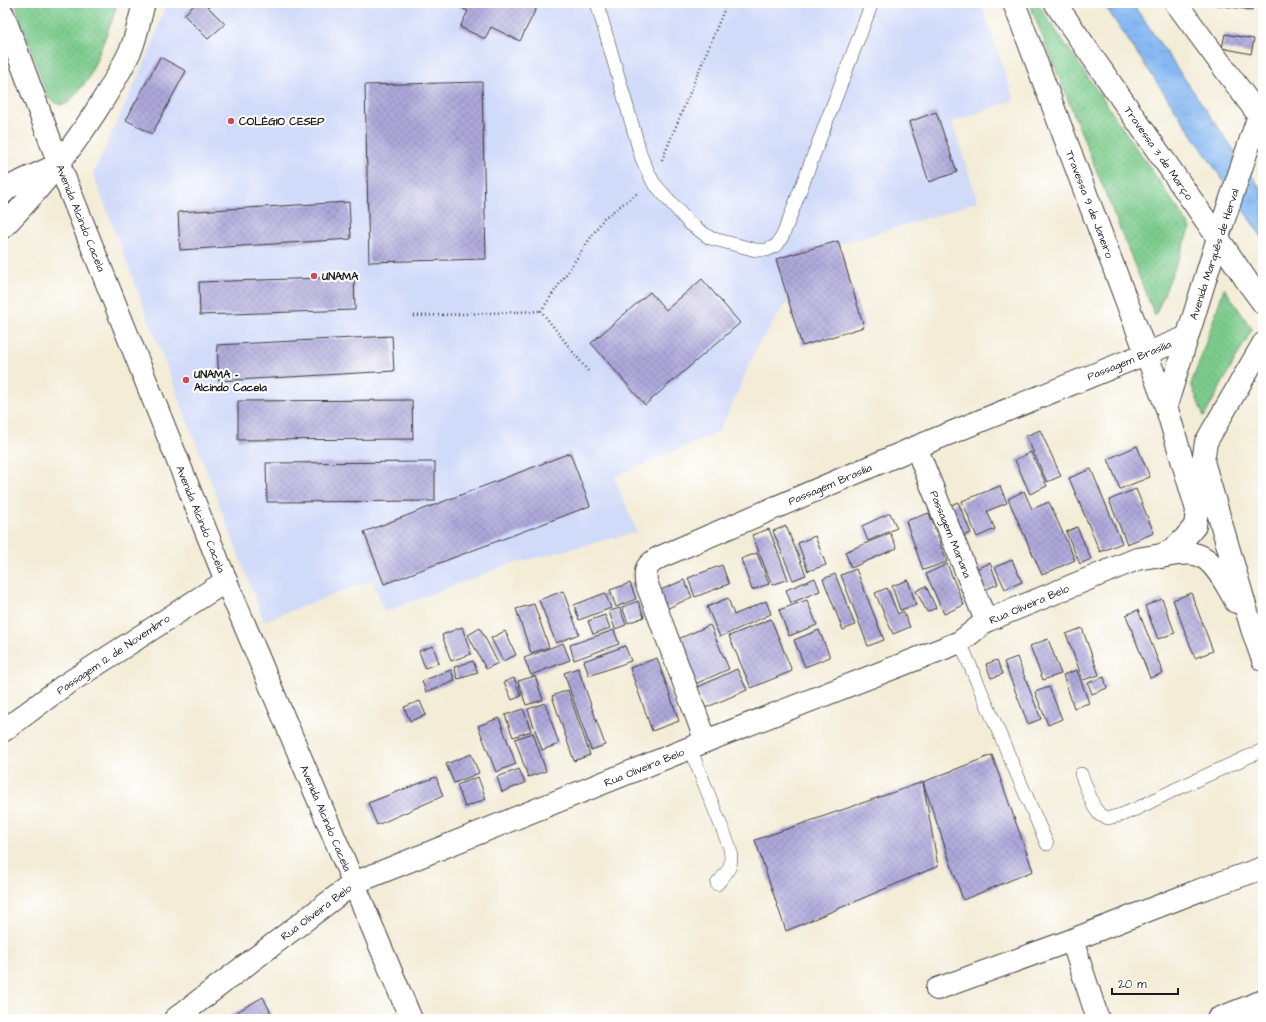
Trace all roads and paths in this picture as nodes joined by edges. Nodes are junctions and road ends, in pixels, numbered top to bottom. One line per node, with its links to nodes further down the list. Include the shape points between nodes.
1 (144, 3): 10 (main road, via 132,47 93,116)
2 (597, 3): 11 (lane, via 642,159)
3 (727, 3): 11 (path)
4 (872, 3): 11 (lane, via 783,235 777,244 767,250 756,250 710,238 689,223)
5 (1014, 3): 20 (main road, Travessa 9 de Janeiro)
6 (1055, 3): 14 (main road, Travessa 3 de Março)
7 (1176, 3): 9 (main road)
8 (3, 14): 10 (main road, Avenida Alcindo Cacela)
9 (1260, 116): 14 (main road, Avenida Marquês de Herval)
10 (60, 164): 12 (main road); 13 (main road); 25 (main road, Avenida Alcindo Cacela)
11 (653, 182): 16 (path, via 604,218)
12 (3, 193)
13 (3, 227)
14 (1219, 235): 15 (main road, Travessa 3 de Março); 18 (main road, Avenida Marquês de Herval)
15 (1263, 303)
16 (540, 311): 17 (path); 21 (path)
17 (414, 316)
18 (1188, 337): 20 (main road, Passagem Brasília); 22 (main road, Avenida Marquês de Herval)
19 (1263, 344): 27 (main road, via 1206,442 1203,461)
20 (1146, 353): 22 (main road, Travessa 9 de Janeiro); 23 (main road, Passagem Brasília)
21 (588, 371)
22 (1166, 406): 24 (main road, Rua Oliveira Belo, via 1197,510 1195,526 1173,550 1161,555)
23 (916, 447): 26 (main road, Passagem Mariana); 31 (main road, Passagem Brasília, via 658,558 648,565 646,582)
24 (1137, 558): 26 (main road, Rua Oliveira Belo); 27 (main road, Rua Oliveira Belo, via 1185,554 1198,555 1210,562)
25 (226, 581): 30 (main road, Passagem 12 de Novembro, via 62,687); 36 (main road, Avenida Alcindo Cacela)
26 (986, 621): 28 (main road, Rua Oliveira Belo)
27 (1252, 629): 29 (main road)
28 (960, 642): 31 (main road, Rua Oliveira Belo); 34 (lane)
29 (1263, 660)
30 (3, 731)
31 (698, 744): 36 (main road, Rua Oliveira Belo); 37 (lane, via 732,860 729,870)
32 (1263, 750): 33 (lane, via 1138,808 1108,818 1100,815 1094,807)
33 (1081, 774)
34 (1047, 844)
35 (1263, 868): 38 (main road)
36 (354, 883): 41 (main road, Rua Oliveira Belo); 42 (main road, Avenida Alcindo Cacela)
37 (717, 884)
38 (1072, 940): 39 (main road); 43 (main road)
39 (937, 989)
40 (1263, 1001): 44 (main road)
41 (175, 1019)
42 (411, 1019)
43 (1098, 1019)
44 (1218, 1019)

